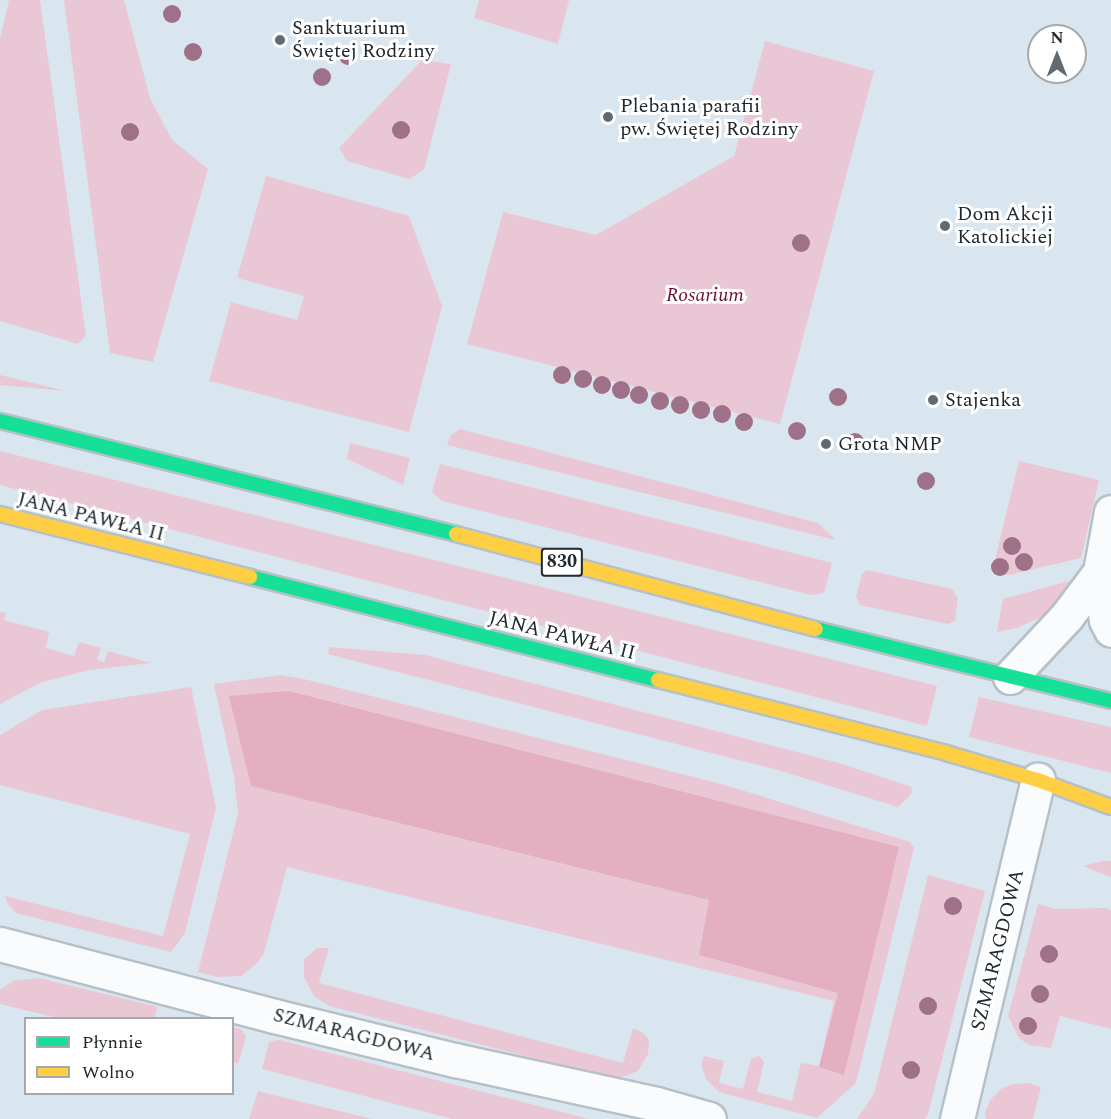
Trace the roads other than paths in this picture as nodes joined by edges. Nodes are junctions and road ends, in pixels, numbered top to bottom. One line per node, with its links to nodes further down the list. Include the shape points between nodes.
1 (7, 422): 6 (main road, 830)
2 (1111, 512): 4 (street)
3 (0, 514): 8 (main road, JANA PAWŁA II, via 946,753)
4 (1100, 572): 5 (street, via 1106,621); 6 (street, via 1067,616)
5 (1111, 630)
6 (1010, 677): 7 (main road, 830)
7 (1111, 700)
8 (1038, 780): 9 (main road, JANA PAWŁA II); 12 (street, SZMARAGDOWA)
9 (1111, 807)
10 (0, 944): 11 (street, SZMARAGDOWA, via 285,1019)
11 (709, 1119)
12 (957, 1119)

